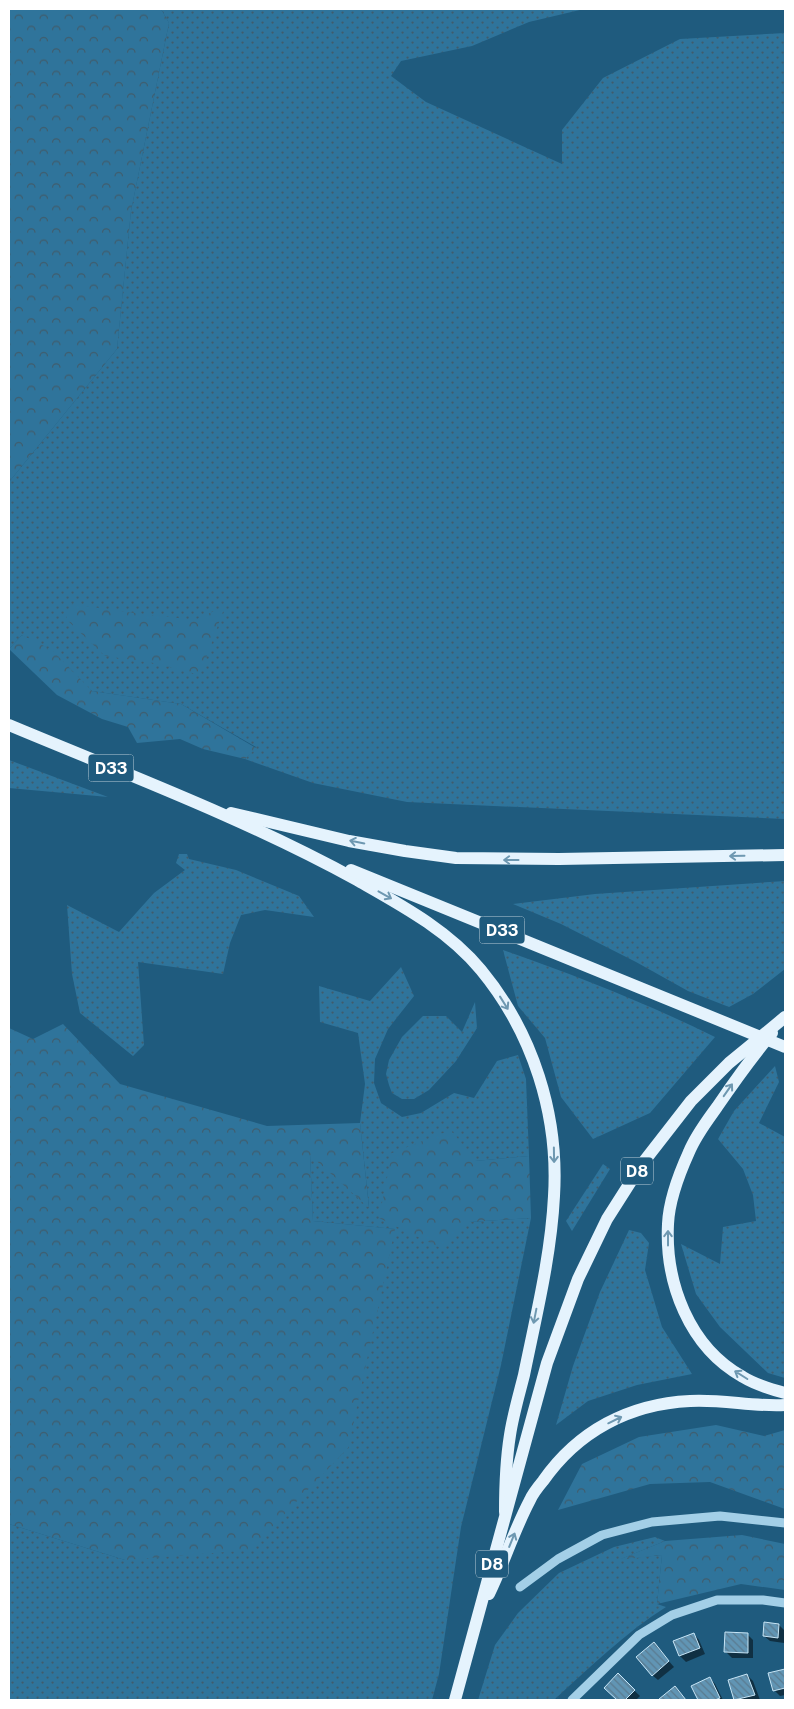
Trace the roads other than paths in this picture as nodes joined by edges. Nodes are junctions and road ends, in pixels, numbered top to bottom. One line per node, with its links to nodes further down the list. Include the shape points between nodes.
1 (9, 726): 2 (main road, D33)
2 (211, 809): 3 (main road, D33); 4 (main road, one-way to 2, via 456,858 349,841)
3 (312, 855): 6 (main road, D33); 9 (main road, one-way to 9, via 428,922 481,970 522,1034 549,1109 555,1150 550,1241 510,1431)
4 (785, 855)
5 (785, 1017): 7 (main road, one-way to 5, via 742,1377 722,1362 702,1340 684,1313 674,1286 668,1253 668,1223 674,1188 689,1152 740,1073); 9 (main road, D8, via 729,1062 691,1101 642,1164 607,1219 578,1279 546,1363)
6 (785, 1047)
7 (785, 1393)
8 (785, 1405): 13 (main road, one-way to 8, via 531,1498 572,1446 600,1427 632,1412 661,1404 691,1401)
9 (505, 1512): 13 (main road, D8)
10 (785, 1523): 11 (street, via 720,1516 652,1522 602,1535 558,1559)
11 (520, 1587)
12 (785, 1603): 15 (street, via 717,1600 672,1615 639,1635)
13 (478, 1616): 14 (main road, D8)
14 (456, 1700)
15 (572, 1700)

